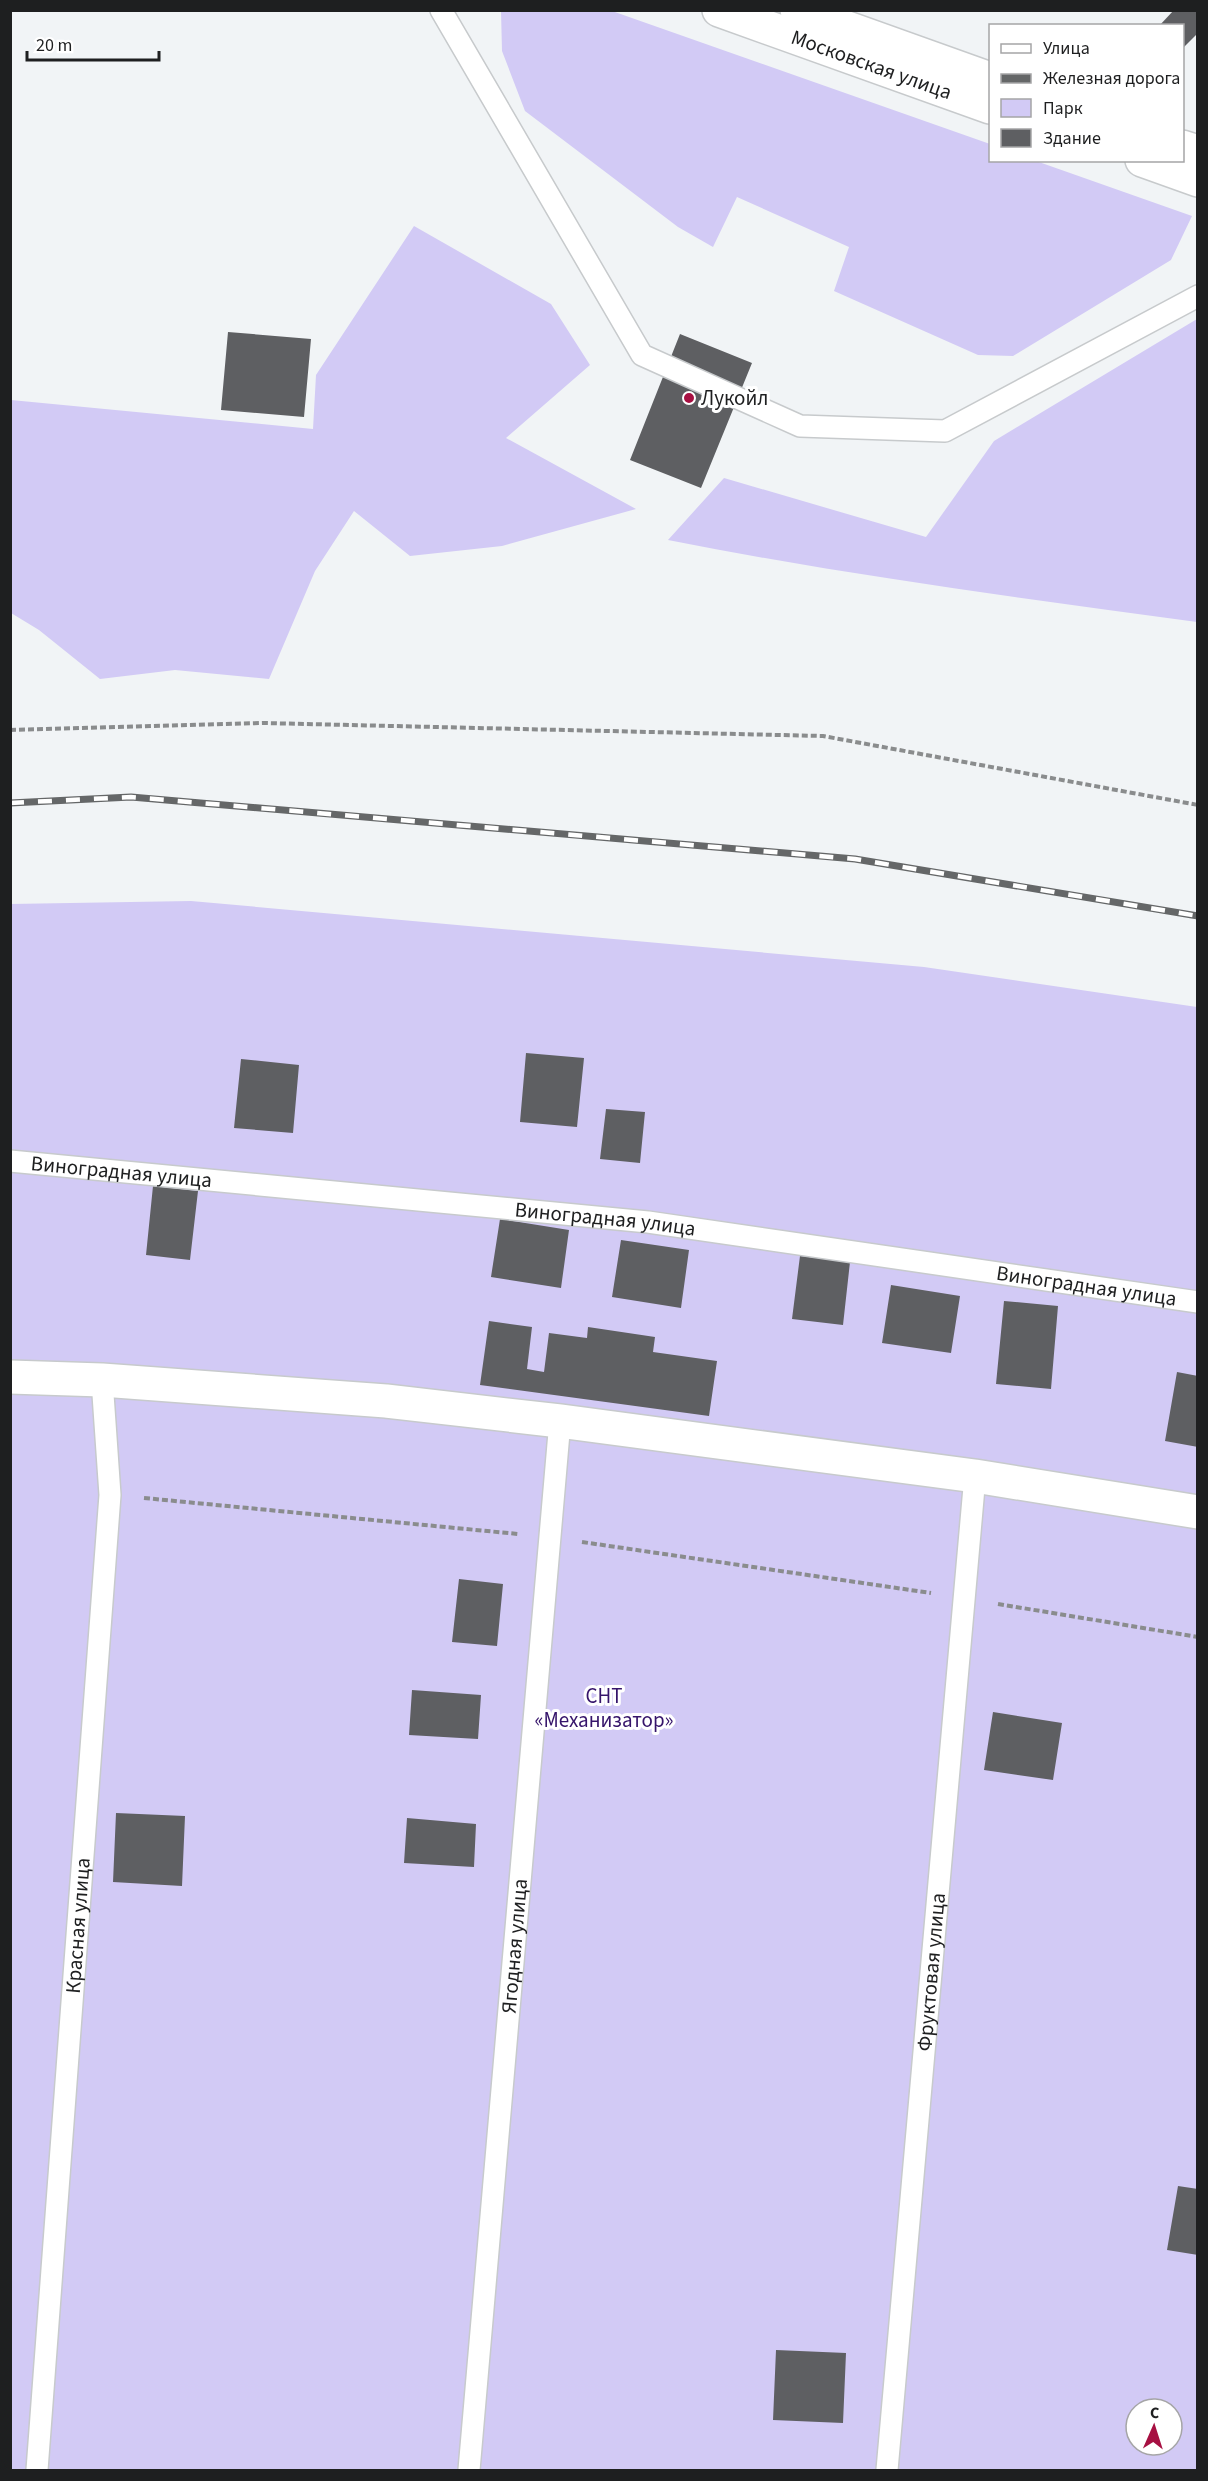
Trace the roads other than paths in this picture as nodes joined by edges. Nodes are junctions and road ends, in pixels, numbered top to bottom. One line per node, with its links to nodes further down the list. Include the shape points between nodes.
1 (441, 10): 8 (lane, via 642,355 800,426 945,431)
2 (719, 10): 5 (street, Московская улица)
3 (797, 10): 4 (street, Московская улица)
4 (989, 79)
5 (989, 107)
6 (1148, 162): 7 (street)
7 (1197, 180)
8 (1197, 296)
9 (10, 1161): 10 (lane, Виноградная улица, via 648,1222)
10 (1197, 1302)
11 (10, 1377): 12 (street)
12 (102, 1380): 13 (street, via 386,1401); 16 (lane, Красная улица, via 110,1495)
13 (560, 1421): 14 (street); 17 (lane, Ягодная улица)
14 (975, 1476): 15 (street); 18 (lane, Фруктовая улица)
15 (1197, 1512)
16 (37, 2470)
17 (469, 2470)
18 (887, 2470)

